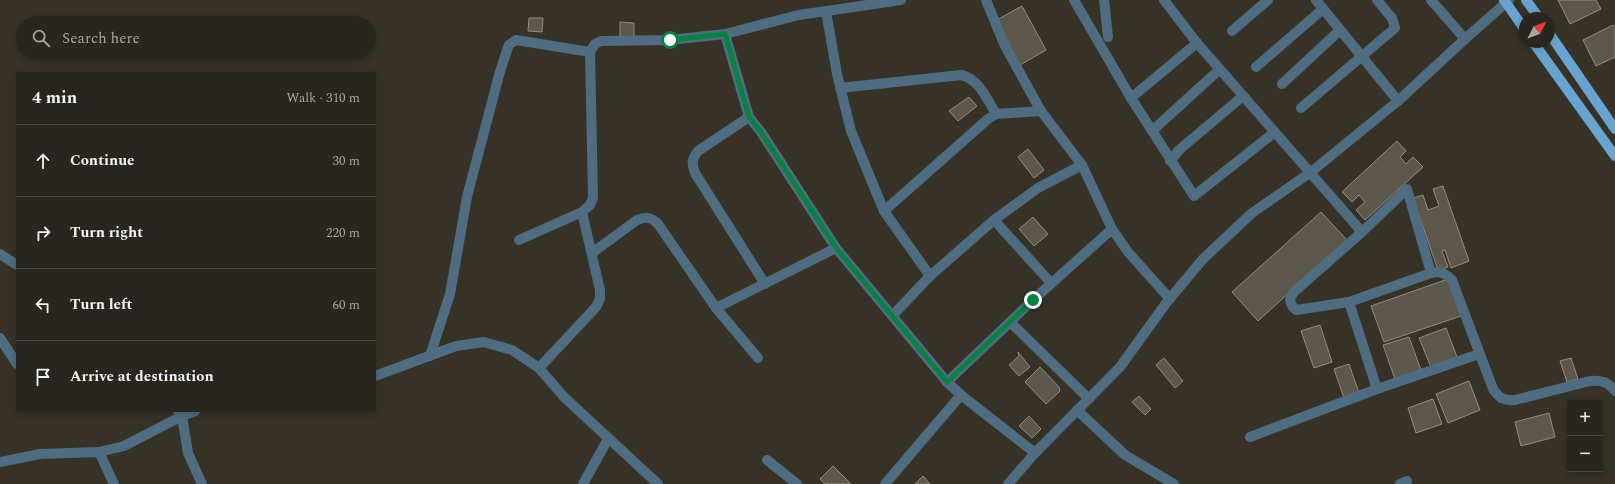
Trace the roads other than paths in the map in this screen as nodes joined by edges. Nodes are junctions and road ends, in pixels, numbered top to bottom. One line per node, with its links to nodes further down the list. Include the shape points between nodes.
1 (901, 0): 13 (street)
2 (986, 0): 34 (street, via 1005,46)
3 (1074, 0): 31 (street)
4 (1104, 0): 19 (street)
5 (1164, 0): 22 (street)
6 (1268, 0): 17 (street)
7 (1316, 0): 12 (street)
8 (1377, 0): 25 (street, via 1392,18 1395,28)
9 (1431, 0): 20 (street)
10 (1526, 0): 14 (main road)
11 (1506, 1): 15 (main road); 20 (street)
12 (1322, 9): 16 (street); 26 (street)
13 (826, 11): 18 (street); 29 (street)
14 (1535, 12)
15 (1519, 21)
16 (1340, 30): 25 (street); 28 (street)
17 (1232, 31)
18 (725, 34): 24 (street, via 670,40 601,42 594,44); 36 (street)
19 (1108, 37)
20 (1465, 39): 32 (street)
21 (1555, 42): 37 (main road)
22 (1197, 43): 27 (street); 31 (street)
23 (1538, 48): 42 (main road)
24 (590, 52): 47 (street, via 593,198); 67 (street, via 516,40 507,50 498,75 467,198 450,294)
25 (1361, 55): 32 (street); 33 (street)
26 (1256, 67)
27 (1220, 69): 30 (street); 38 (street)
28 (1282, 84)
29 (840, 88): 35 (street, via 960,75 975,81); 46 (street, via 850,131)
30 (1243, 96): 39 (street); 41 (street)
31 (1131, 98): 38 (street)
32 (1398, 101): 45 (street)
33 (1301, 108)
34 (1041, 111): 35 (street); 44 (street)
35 (996, 114): 46 (street)
36 (749, 117): 52 (street); 59 (street, via 698,151 692,165 694,173)
37 (1615, 129)
38 (1152, 131): 40 (street)
39 (1275, 132): 43 (street, via 1194,196); 45 (street)
40 (1162, 144): 41 (street); 43 (street)
41 (1179, 150): 43 (street)
42 (1615, 156)
43 (1170, 161)
44 (1082, 165): 48 (street, via 1038,188); 49 (street)
45 (1311, 172): 50 (street); 60 (street, via 1249,216 1204,259)
46 (884, 211): 57 (street)
47 (582, 212): 51 (street); 53 (street)
48 (994, 220): 57 (street); 58 (street)
49 (1112, 229): 58 (street); 60 (street, via 1128,252)
50 (1362, 232): 56 (street, via 1407,189); 61 (street, via 1290,296 1296,310)
51 (519, 240)
52 (836, 248): 59 (street); 63 (street)
53 (592, 253): 62 (street, via 637,220 644,217 652,218); 70 (street, via 600,299 596,307)
54 (0, 254): 55 (street)
55 (16, 264)
56 (1431, 273): 61 (street); 66 (street, via 1439,271 1452,280)
57 (930, 276): 63 (street)
58 (1051, 283): 64 (street)
59 (765, 284): 62 (street)
60 (1170, 299): 76 (street, via 1120,367)
61 (1349, 302): 73 (street)
62 (716, 308): 68 (street)
63 (893, 315): 72 (street)
64 (1010, 322): 72 (street); 76 (street)
65 (0, 338): 69 (street)
66 (1479, 354): 73 (street); 74 (street, via 1493,389 1505,400 1600,380 1609,384)
67 (430, 356): 70 (street, via 456,346 484,342 512,350); 71 (street)
68 (758, 358)
69 (16, 362)
70 (539, 368): 80 (street, via 564,397)
71 (376, 376)
72 (947, 382): 75 (street)
73 (1376, 389): 79 (street)
74 (1615, 392)
75 (960, 395): 82 (street); 90 (street)
76 (1089, 399): 77 (street)
77 (1077, 410): 82 (street); 92 (street, via 1125,455)
78 (180, 413): 81 (street, via 124,446); 86 (street, via 188,454)
79 (1250, 437)
80 (608, 439): 87 (street); 88 (street)
81 (99, 452): 84 (street, via 40,454); 85 (street)
82 (1035, 453): 91 (street)
83 (767, 460): 89 (street)
84 (0, 462)
85 (114, 484)
86 (202, 484)
87 (583, 484)
88 (658, 484)
89 (797, 484)
90 (885, 484)
91 (1008, 484)
92 (1174, 484)

